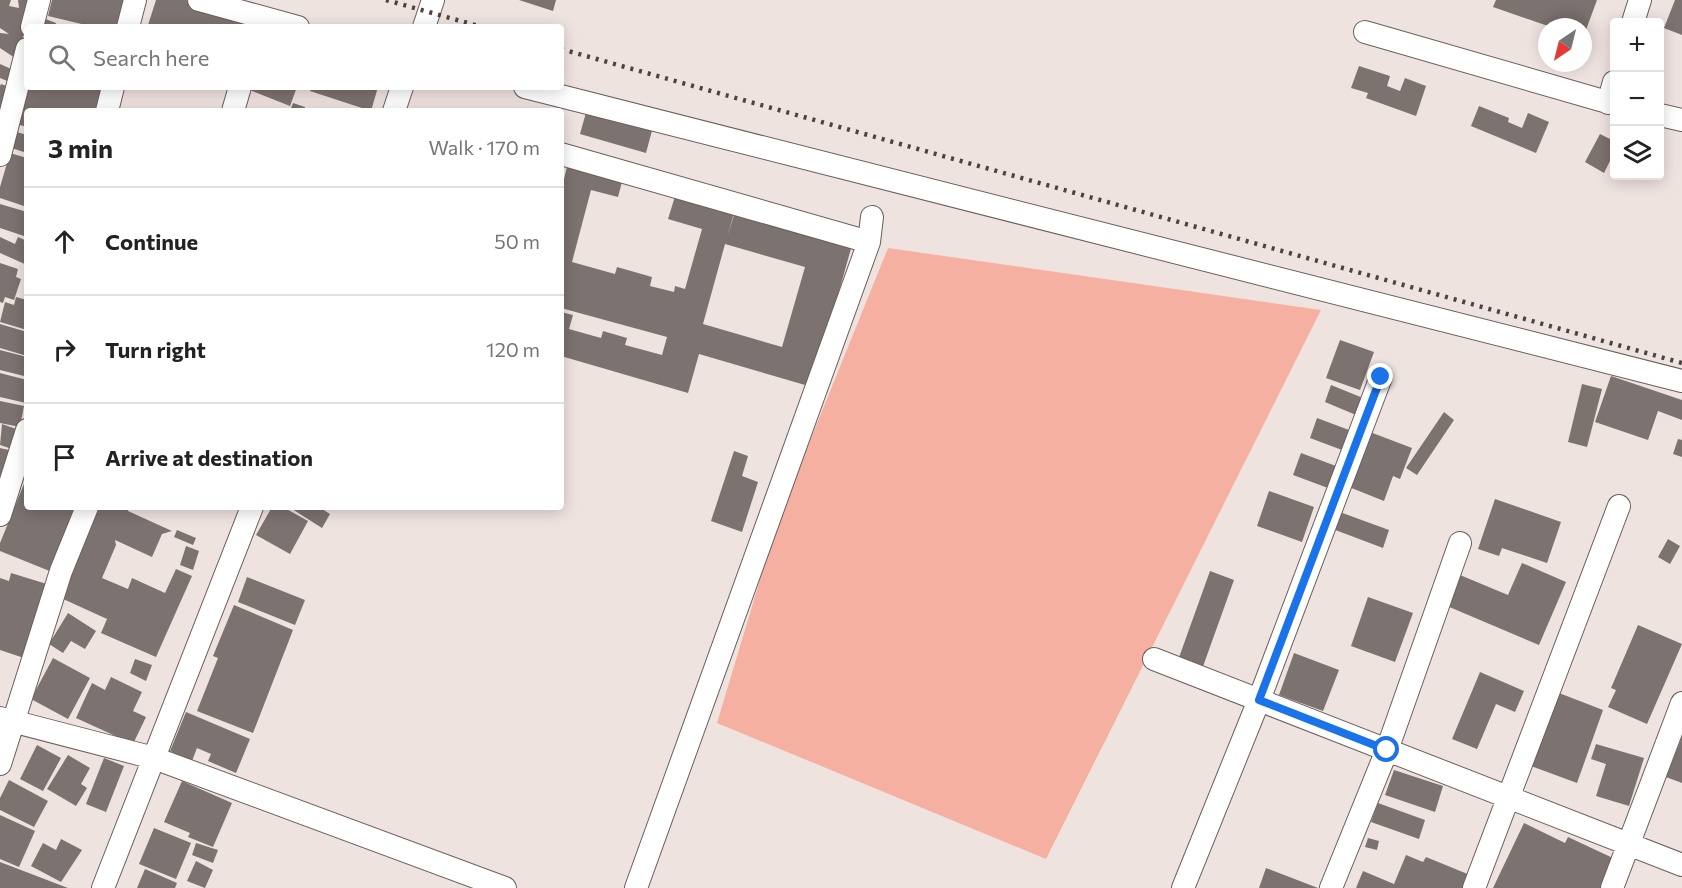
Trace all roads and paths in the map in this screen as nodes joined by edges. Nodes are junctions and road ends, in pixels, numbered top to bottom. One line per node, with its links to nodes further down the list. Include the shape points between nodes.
1 (39, 0): 8 (street)
2 (135, 0): 9 (street)
3 (199, 0): 7 (street)
4 (433, 0): 10 (street)
5 (1640, 0): 6 (street)
6 (1634, 18)
7 (261, 22)
8 (33, 24)
9 (129, 24)
10 (425, 24)
11 (1365, 32): 16 (street)
12 (24, 61): 21 (street)
13 (112, 90): 17 (street)
14 (239, 90): 18 (street)
15 (537, 90): 26 (street)
16 (1610, 95)
17 (108, 108)
18 (234, 108)
19 (1664, 116): 20 (street)
20 (1682, 120)
21 (0, 155)
22 (564, 155): 24 (street)
23 (872, 217): 24 (street)
24 (869, 242): 45 (street)
25 (1381, 377): 34 (street)
26 (1682, 381)
27 (24, 439): 31 (street)
28 (1619, 506): 40 (street)
29 (86, 510): 36 (street)
30 (251, 510): 38 (street)
31 (0, 515)
32 (1460, 543): 37 (street)
33 (1154, 659): 34 (street)
34 (1259, 700): 37 (street); 46 (street)
35 (1682, 703): 41 (street)
36 (8, 719): 38 (street); 39 (street)
37 (1387, 750): 40 (street); 47 (street)
38 (154, 758): 43 (street); 44 (street)
39 (0, 764)
40 (1508, 797): 41 (street); 48 (street)
41 (1628, 844): 42 (street); 49 (street)
42 (1682, 865)
43 (103, 888)
44 (505, 888)
45 (636, 888)
46 (1183, 888)
47 (1332, 888)
48 (1474, 888)
49 (1612, 888)

